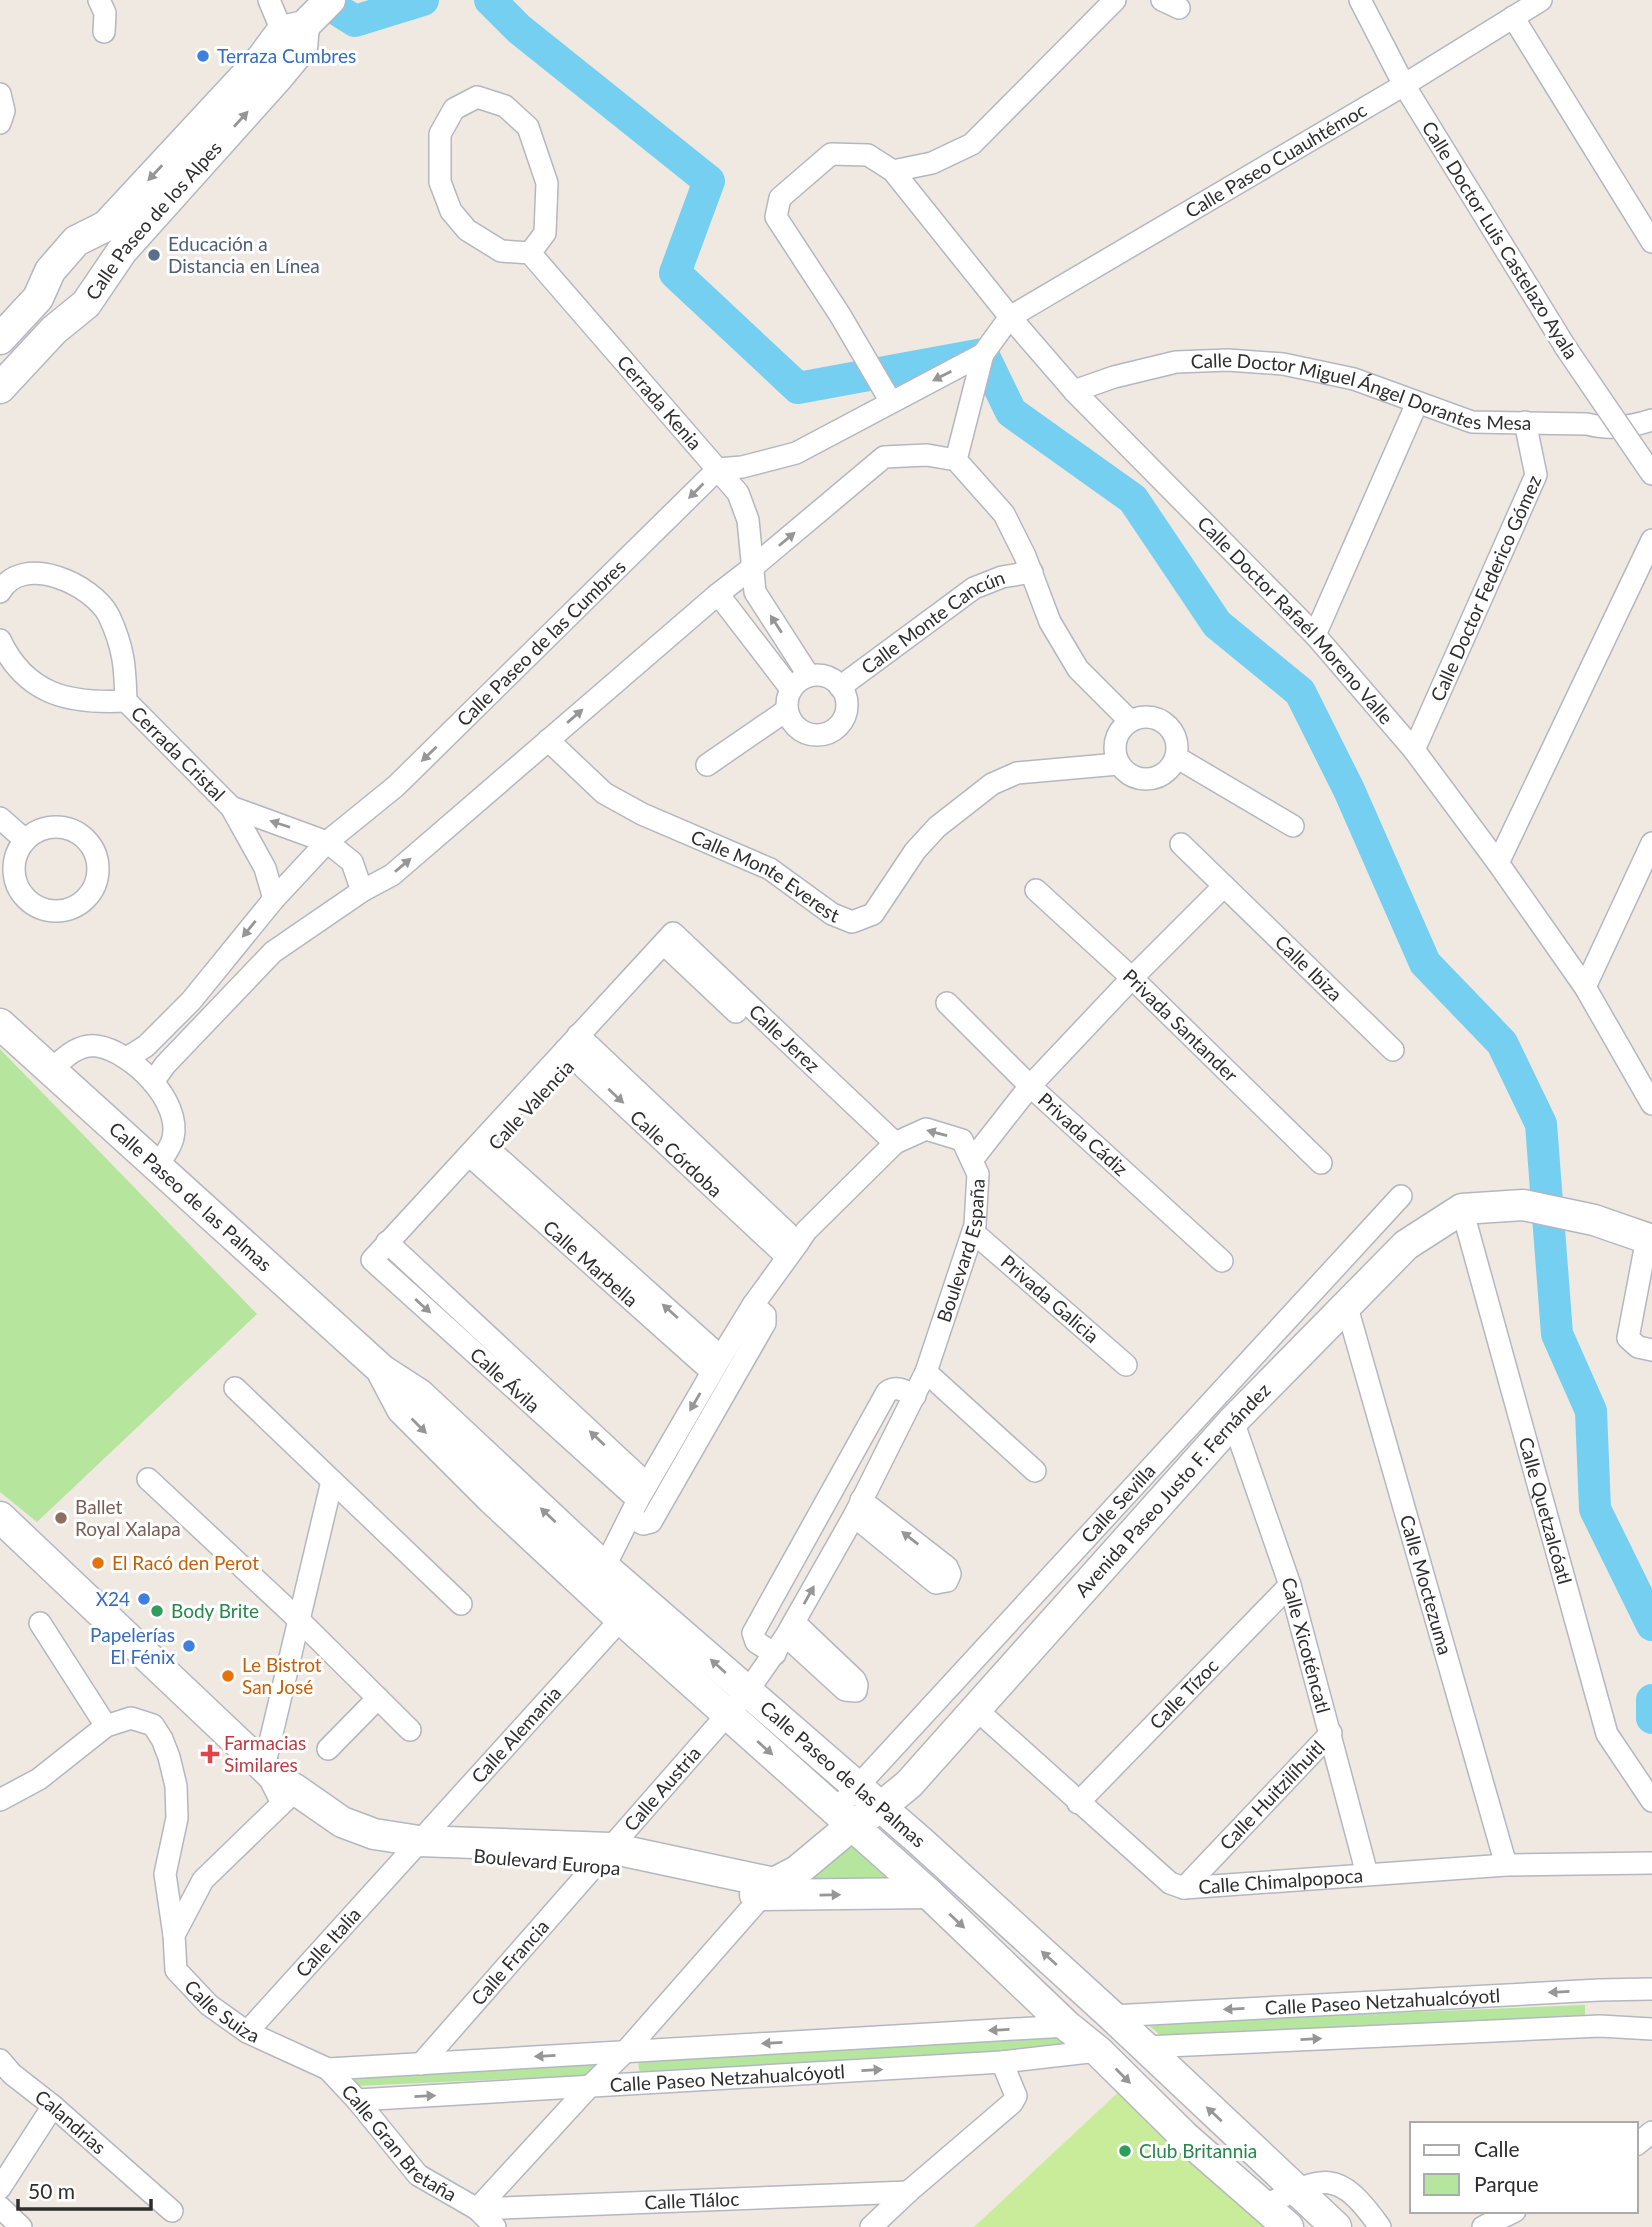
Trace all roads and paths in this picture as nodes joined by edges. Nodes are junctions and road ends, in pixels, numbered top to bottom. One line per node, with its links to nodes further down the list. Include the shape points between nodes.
1 (99, 0): 8 (street, via 105,13)
2 (269, 0): 7 (street)
3 (1115, 0): 12 (street, via 972,144 932,163)
4 (1360, 0): 9 (street, Calle Doctor Luis Castelazo Ayala)
5 (1541, 0): 6 (street, Calle Paseo Cuauhtémoc)
6 (1513, 17): 9 (street, Calle Paseo Cuauhtémoc); 13 (street)
7 (306, 24): 15 (street, Calle Paseo de los Alpes, one-way to 15, via 262,58 106,226 76,241 50,271); 17 (street, Calle Paseo de los Alpes, one-way to 7, via 86,303 122,251)
8 (104, 32)
9 (1404, 85): 16 (street, Calle Paseo Cuauhtémoc); 27 (street, Calle Doctor Luis Castelazo Ayala, bridge, via 1566,348)
10 (0, 94): 11 (street, via 4,111)
11 (0, 123)
12 (893, 171): 16 (street, Calle Doctor Rafaél Moreno Valle); 22 (street, via 868,155 831,154 780,198 776,217)
13 (1652, 242)
14 (530, 253): 14 (street, via 545,233 547,184 528,127 505,106 477,97 454,110 440,134 440,182 451,211 467,230 501,251); 28 (street, Cerrada Kenia)
15 (38, 298): 17 (street); 18 (street, Calle Paseo de los Alpes)
16 (1010, 317): 19 (street); 21 (street, Calle Doctor Rafaél Moreno Valle)
17 (65, 320): 20 (street, Calle Paseo de los Alpes)
18 (0, 339)
19 (983, 354): 22 (street, one-way to 22); 26 (street)
20 (0, 388)
21 (1074, 391): 23 (street, Calle Doctor Miguel Ángel Dorantes Mesa, via 1176,362 1228,360 1283,364 1354,379); 34 (street, Calle Doctor Rafaél Moreno Valle)
22 (891, 402): 28 (street, via 796,453)
23 (1417, 403): 25 (street, Calle Doctor Miguel Ángel Dorantes Mesa, via 1472,422); 34 (street)
24 (1652, 420): 25 (street, Calle Doctor Miguel Ángel Dorantes Mesa, via 1600,428)
25 (1525, 422): 43 (street, Calle Doctor Federico Gómez, via 1536,475)
26 (956, 460): 30 (street, one-way to 26, via 884,457 927,455); 31 (street, via 1004,514)
27 (1647, 466)
28 (718, 469): 30 (street, Cerrada Kenia, via 738,492 748,520); 51 (street, Calle Paseo de las Cumbres, one-way to 51, via 396,786)
29 (1652, 540): 54 (street)
30 (753, 567): 33 (street); 36 (street, one-way to 30, via 755,592)
31 (1032, 572): 37 (street, Calle Monte Cancún, via 1002,576 974,588); 41 (street, via 1050,622 1078,669)
32 (0, 592): 39 (street, Cerrada Cristal, via 16,575 35,572 65,580 92,595 108,613 124,656)
33 (718, 594): 38 (street); 42 (street, one-way to 33)
34 (1315, 635): 43 (street, Calle Doctor Rafaél Moreno Valle)
35 (0, 640): 39 (street, Cerrada Cristal, via 6,654 42,689 84,701)
36 (809, 676): 37 (street, via 826,677); 38 (street)
37 (840, 687): 40 (street, via 847,707 838,726 829,732 818,735 798,728)
38 (791, 689): 40 (street)
39 (126, 701): 47 (street, Cerrada Cristal)
40 (787, 710): 46 (street)
41 (1130, 721): 44 (street, via 1151,717 1169,727 1175,736); 45 (street, via 1117,735)
42 (548, 740): 45 (street, Calle Monte Everest, via 604,793 770,869 832,914 852,922 873,914 915,851 937,827 992,784 1017,773); 57 (street, one-way to 42, via 392,874)
43 (1415, 750): 54 (street, Calle Doctor Rafaél Moreno Valle)
44 (1176, 757): 45 (street, via 1164,774 1155,778 1134,777); 49 (street)
45 (1118, 764)
46 (707, 765)
47 (231, 807): 51 (street, Cerrada Cristal, one-way to 47); 58 (street, Cerrada Cristal, via 265,868)
48 (0, 818): 50 (street)
49 (1293, 826)
50 (25, 840): 50 (street, via 17,851 15,879 30,903 57,912 77,906 93,892 99,866 88,840 56,827 36,831)
51 (327, 842): 57 (street, Cerrada Cristal, via 352,862); 58 (street, Calle Paseo de las Cumbres)
52 (1652, 843): 61 (street)
53 (1181, 844): 55 (street, Calle Ibiza)
54 (1498, 863): 61 (street, Calle Doctor Rafaél Moreno Valle)
55 (1224, 886): 60 (street); 67 (street, Calle Ibiza)
56 (1036, 890): 60 (street, Privada Santander)
57 (362, 891): 64 (street, via 273,952)
58 (274, 899): 62 (street, Calle Paseo de las Cumbres, one-way to 62)
59 (673, 943): 66 (street, Calle Valencia); 73 (street, Calle Jerez)
60 (1132, 978): 71 (street); 76 (street, Privada Santander)
61 (1584, 987): 72 (street, Calle Doctor Rafaél Moreno Valle)
62 (191, 1000): 64 (street); 68 (street, Calle Paseo de las Cumbres, via 146,1046)
63 (947, 1003): 71 (street, Privada Cádiz)
64 (211, 1018): 70 (street)
65 (0, 1024): 69 (street, Calle Paseo de las Palmas)
66 (576, 1046): 74 (street, Calle Valencia); 85 (street, Calle Córdoba)
67 (1393, 1050)
68 (127, 1058): 69 (street, via 96,1046 71,1051); 70 (street)
69 (51, 1070): 77 (street, Calle Paseo de las Palmas)
70 (153, 1082): 77 (street, via 172,1111 173,1138)
71 (1030, 1086): 75 (street); 86 (street, Privada Cádiz)
72 (1652, 1104)
73 (890, 1148): 75 (street, Boulevard España, one-way to 73, via 962,1140 926,1129); 85 (street, Boulevard España, via 806,1231)
74 (479, 1153): 84 (street, Calle Valencia); 93 (street, Calle Marbella)
75 (972, 1160): 81 (street, Boulevard España, via 978,1174)
76 (1321, 1163)
77 (157, 1167): 105 (street, Calle Paseo de las Palmas, via 382,1370 402,1409 492,1499)
78 (1401, 1196): 80 (street, Calle Sevilla)
79 (1462, 1209): 82 (street, Avenida Paseo Justo F. Fernández, via 1523,1205 1594,1220); 83 (street, Avenida Paseo Justo F. Fernández); 124 (street, Calle Quetzalcóatl, via 1607,1734)
80 (1373, 1226): 83 (street); 122 (street, Calle Sevilla)
81 (973, 1232): 94 (street, Privada Galicia); 95 (street, Boulevard España)
82 (1650, 1239): 92 (street, via 1628,1338)
83 (1406, 1245): 88 (street, Avenida Paseo Justo F. Fernández)
84 (392, 1246): 87 (street, Calle Valencia); 90 (street, Calle Ávila)
85 (793, 1250): 89 (street, Boulevard España)
86 (1222, 1261)
87 (376, 1264): 91 (street, Calle Ávila, one-way to 91)
88 (1346, 1304): 99 (street, Avenida Paseo Justo F. Fernández); 132 (street, Calle Moctezuma)
89 (752, 1305): 93 (street, Boulevard España); 103 (street, via 765,1315 765,1322 647,1524)
90 (467, 1317): 91 (street); 98 (street, Calle Ávila)
91 (452, 1332): 98 (street, Calle Ávila)
92 (1652, 1350)
93 (716, 1364): 103 (street, Boulevard España, one-way to 103)
94 (1126, 1365)
95 (926, 1372): 97 (street, Boulevard España); 100 (street)
96 (235, 1388): 102 (street)
97 (915, 1396): 111 (street, Boulevard España, one-way to 97); 111 (street, via 892,1388 887,1392 753,1633 756,1642)
98 (545, 1402): 103 (street, Calle Ávila)
99 (1233, 1422): 106 (street, Calle Xicoténcatl); 114 (street, Avenida Paseo Justo F. Fernández)
100 (1035, 1471)
101 (148, 1479): 109 (street)
102 (332, 1481): 107 (street); 109 (street)
103 (638, 1501): 105 (street, Boulevard España)
104 (0, 1517): 120 (street, Boulevard Europa)
105 (599, 1579): 108 (street, Calle Paseo de las Palmas); 112 (street, Calle Paseo de las Palmas, one-way to 105)
106 (1290, 1585): 118 (street, Calle Xicoténcatl); 125 (street, Calle Tízoc)
107 (461, 1604)
108 (621, 1619): 115 (street, Calle Paseo de las Palmas); 129 (street, Calle Alemania)
109 (299, 1620): 113 (street); 120 (street)
110 (40, 1623): 116 (street)
111 (785, 1637): 112 (street, Boulevard España)
112 (747, 1692): 115 (street, Boulevard España); 122 (street, Calle Paseo de las Palmas)
113 (378, 1698): 117 (street); 119 (street)
114 (977, 1710): 121 (street, Avenida Paseo Justo F. Fernández); 125 (street, Calle Chimalpopoca)
115 (727, 1714): 127 (street, Calle Paseo de las Palmas, one-way to 127); 130 (street, Calle Austria)
116 (106, 1726): 123 (street, via 38,1779); 137 (street, Calle Suiza, via 141,1719 152,1725 169,1756 177,1818 165,1874)
117 (410, 1730)
118 (1331, 1733): 133 (street, Calle Xicoténcatl); 134 (street, Calle Huitzilíhuitl)
119 (328, 1749)
120 (280, 1783): 129 (street, Boulevard Europa, via 342,1822); 137 (street, via 203,1880)
121 (909, 1784): 126 (street, Avenida Paseo Justo F. Fernández); 128 (street, via 908,1814)
122 (858, 1787): 126 (street, Calle Paseo de las Palmas); 127 (street, Calle Sevilla)
123 (0, 1800)
124 (1652, 1801)
125 (1079, 1803): 134 (street, Calle Chimalpopoca, via 1170,1883)
126 (881, 1807): 127 (street, Avenida Paseo Justo F. Fernández); 128 (street, Calle Paseo de las Palmas)
127 (843, 1818): 135 (street, via 797,1871); 136 (street, Calle Paseo de las Palmas)
128 (920, 1841): 140 (street, Calle Paseo de las Palmas, one-way to 128)
129 (414, 1846): 130 (street, Boulevard Europa); 144 (street, Calle Italia)
130 (603, 1855): 135 (street, Boulevard Europa); 149 (street, Calle Francia)
131 (1652, 1863): 132 (street, Calle Chimalpopoca)
132 (1506, 1865): 133 (street, Calle Chimalpopoca)
133 (1367, 1874): 134 (street, Calle Chimalpopoca)
134 (1184, 1888)
135 (767, 1890): 136 (street, Boulevard Europa, one-way to 136); 147 (street)
136 (928, 1893): 141 (street, Calle Paseo de las Palmas, one-way to 141)
137 (174, 1935): 144 (street, Calle Suiza, via 176,1970 209,2005)
138 (1652, 1989): 139 (street, Calle Paseo Netzahualcóyotl)
139 (1599, 1990): 140 (street, Calle Paseo Netzahualcóyotl, one-way to 140); 142 (street)
140 (1112, 2015): 145 (street, Calle Paseo de las Palmas)
141 (1067, 2026): 146 (street, Calle Paseo de las Palmas); 147 (street, Calle Paseo Netzahualcóyotl, one-way to 147)
142 (1600, 2026): 143 (street, Calle Paseo Netzahualcóyotl); 145 (street, Calle Paseo Netzahualcóyotl, one-way to 142)
143 (1652, 2029)
144 (247, 2032): 150 (street, Calle Suiza)
145 (1145, 2047): 158 (street, Calle Paseo de las Palmas, one-way to 145)
146 (1098, 2051): 148 (street, Calle Paseo Netzahualcóyotl); 160 (street, Calle Paseo de las Palmas, one-way to 160)
147 (625, 2052): 149 (street, Calle Paseo Netzahualcóyotl, one-way to 149); 152 (street)
148 (1002, 2062): 152 (street, Calle Paseo Netzahualcóyotl, one-way to 148); 159 (street, via 1016,2096 1012,2103)
149 (421, 2064): 150 (street, Calle Paseo Netzahualcóyotl)
150 (328, 2069): 153 (street, Calle Gran Bretaña)
151 (4, 2072): 154 (street, Calandrias)
152 (589, 2087): 153 (street, Calle Paseo Netzahualcóyotl, one-way to 152); 162 (street)
153 (357, 2100): 162 (street, Calle Gran Bretaña, via 418,2175)
154 (53, 2106): 157 (street); 163 (street, Calandrias)
155 (1652, 2132): 156 (street)
156 (1638, 2143)
157 (0, 2188)
158 (1295, 2190): 160 (street); 170 (street, Calle Paseo de las Palmas); 171 (street, via 1325,2181 1344,2187)
159 (908, 2192): 162 (street, Calle Tláloc); 168 (street)
160 (1264, 2206): 169 (street, Calle Paseo de las Palmas)
161 (0, 2207): 166 (street)
162 (477, 2209): 167 (street, Calle Gran Bretaña)
163 (172, 2211)
164 (1470, 2213): 172 (street)
165 (1511, 2213): 172 (street)
166 (21, 2227)
167 (495, 2227)
168 (871, 2227)
169 (1289, 2227)
170 (1336, 2227)
171 (1380, 2227)
172 (1483, 2227)

